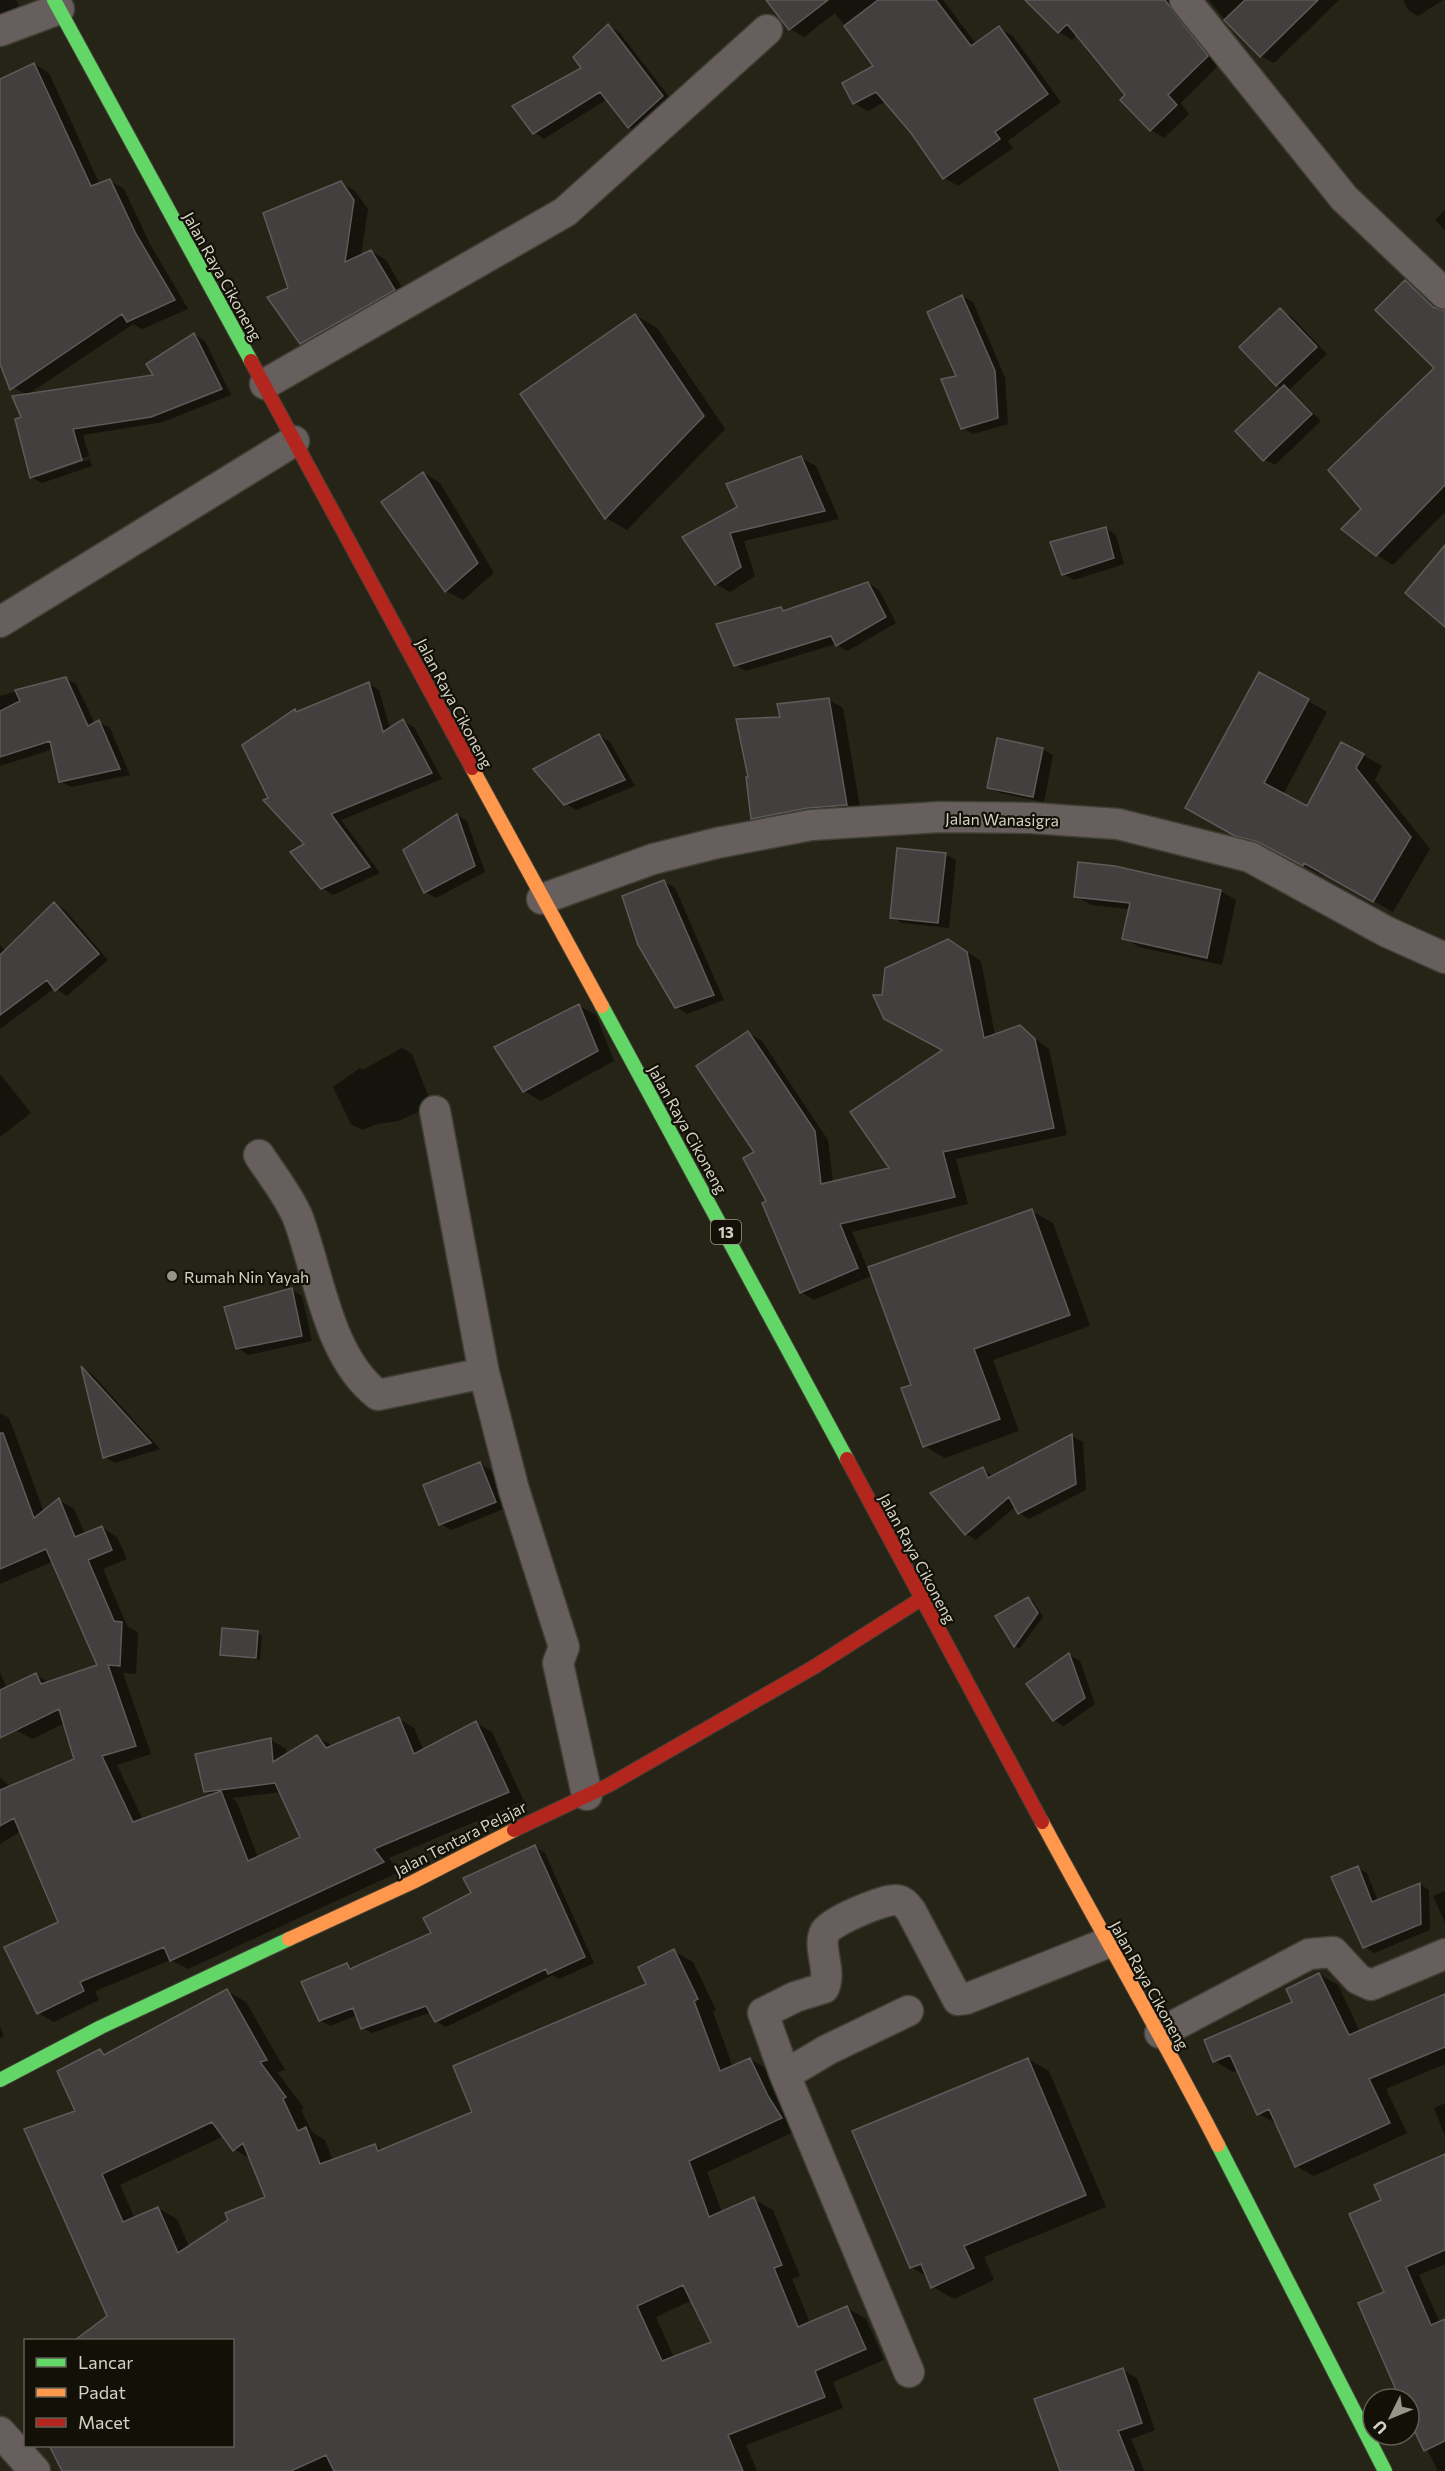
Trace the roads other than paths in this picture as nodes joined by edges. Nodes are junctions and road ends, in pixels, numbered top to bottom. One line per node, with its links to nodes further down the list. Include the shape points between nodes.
1 (1185, 0): 5 (street, via 1344,198)
2 (56, 4): 4 (street); 6 (main road, Jalan Raya Cikoneng / 13)
3 (767, 30): 6 (street, via 565,212)
4 (0, 31)
5 (1445, 294)
6 (265, 384): 7 (main road, Jalan Raya Cikoneng / 13)
7 (294, 441): 8 (street); 9 (main road, Jalan Raya Cikoneng / 13)
8 (0, 622)
9 (542, 899): 10 (street, Jalan Wanasigra, via 653,859 811,825 940,817 1031,818 1118,824 1250,857 1387,932); 14 (main road, Jalan Raya Cikoneng / 13)
10 (1445, 958)
11 (435, 1111): 13 (street)
12 (259, 1155): 13 (street, via 297,1215 342,1353 365,1385 378,1395)
13 (484, 1373): 15 (street, via 514,1490 564,1647 558,1663)
14 (921, 1599): 15 (main road, Jalan Tentara Pelajar, via 814,1667); 16 (main road, Jalan Raya Cikoneng / 13)
15 (587, 1795): 21 (main road, Jalan Tentara Pelajar, via 413,1882 101,2027)
16 (1107, 1943): 19 (main road, Jalan Raya Cikoneng / 13); 20 (street, via 958,2000 904,1902 890,1900 877,1905 826,1930 824,1988 795,1996 763,2013)
17 (1445, 1954): 19 (street, via 1371,1985 1358,1979 1333,1952 1309,1954)
18 (908, 2011): 20 (street)
19 (1160, 2033): 25 (main road, Jalan Raya Cikoneng / 13)
20 (785, 2075): 22 (street)
21 (0, 2080)
22 (909, 2372)
23 (0, 2432): 24 (street)
24 (35, 2471)
25 (1385, 2471)

